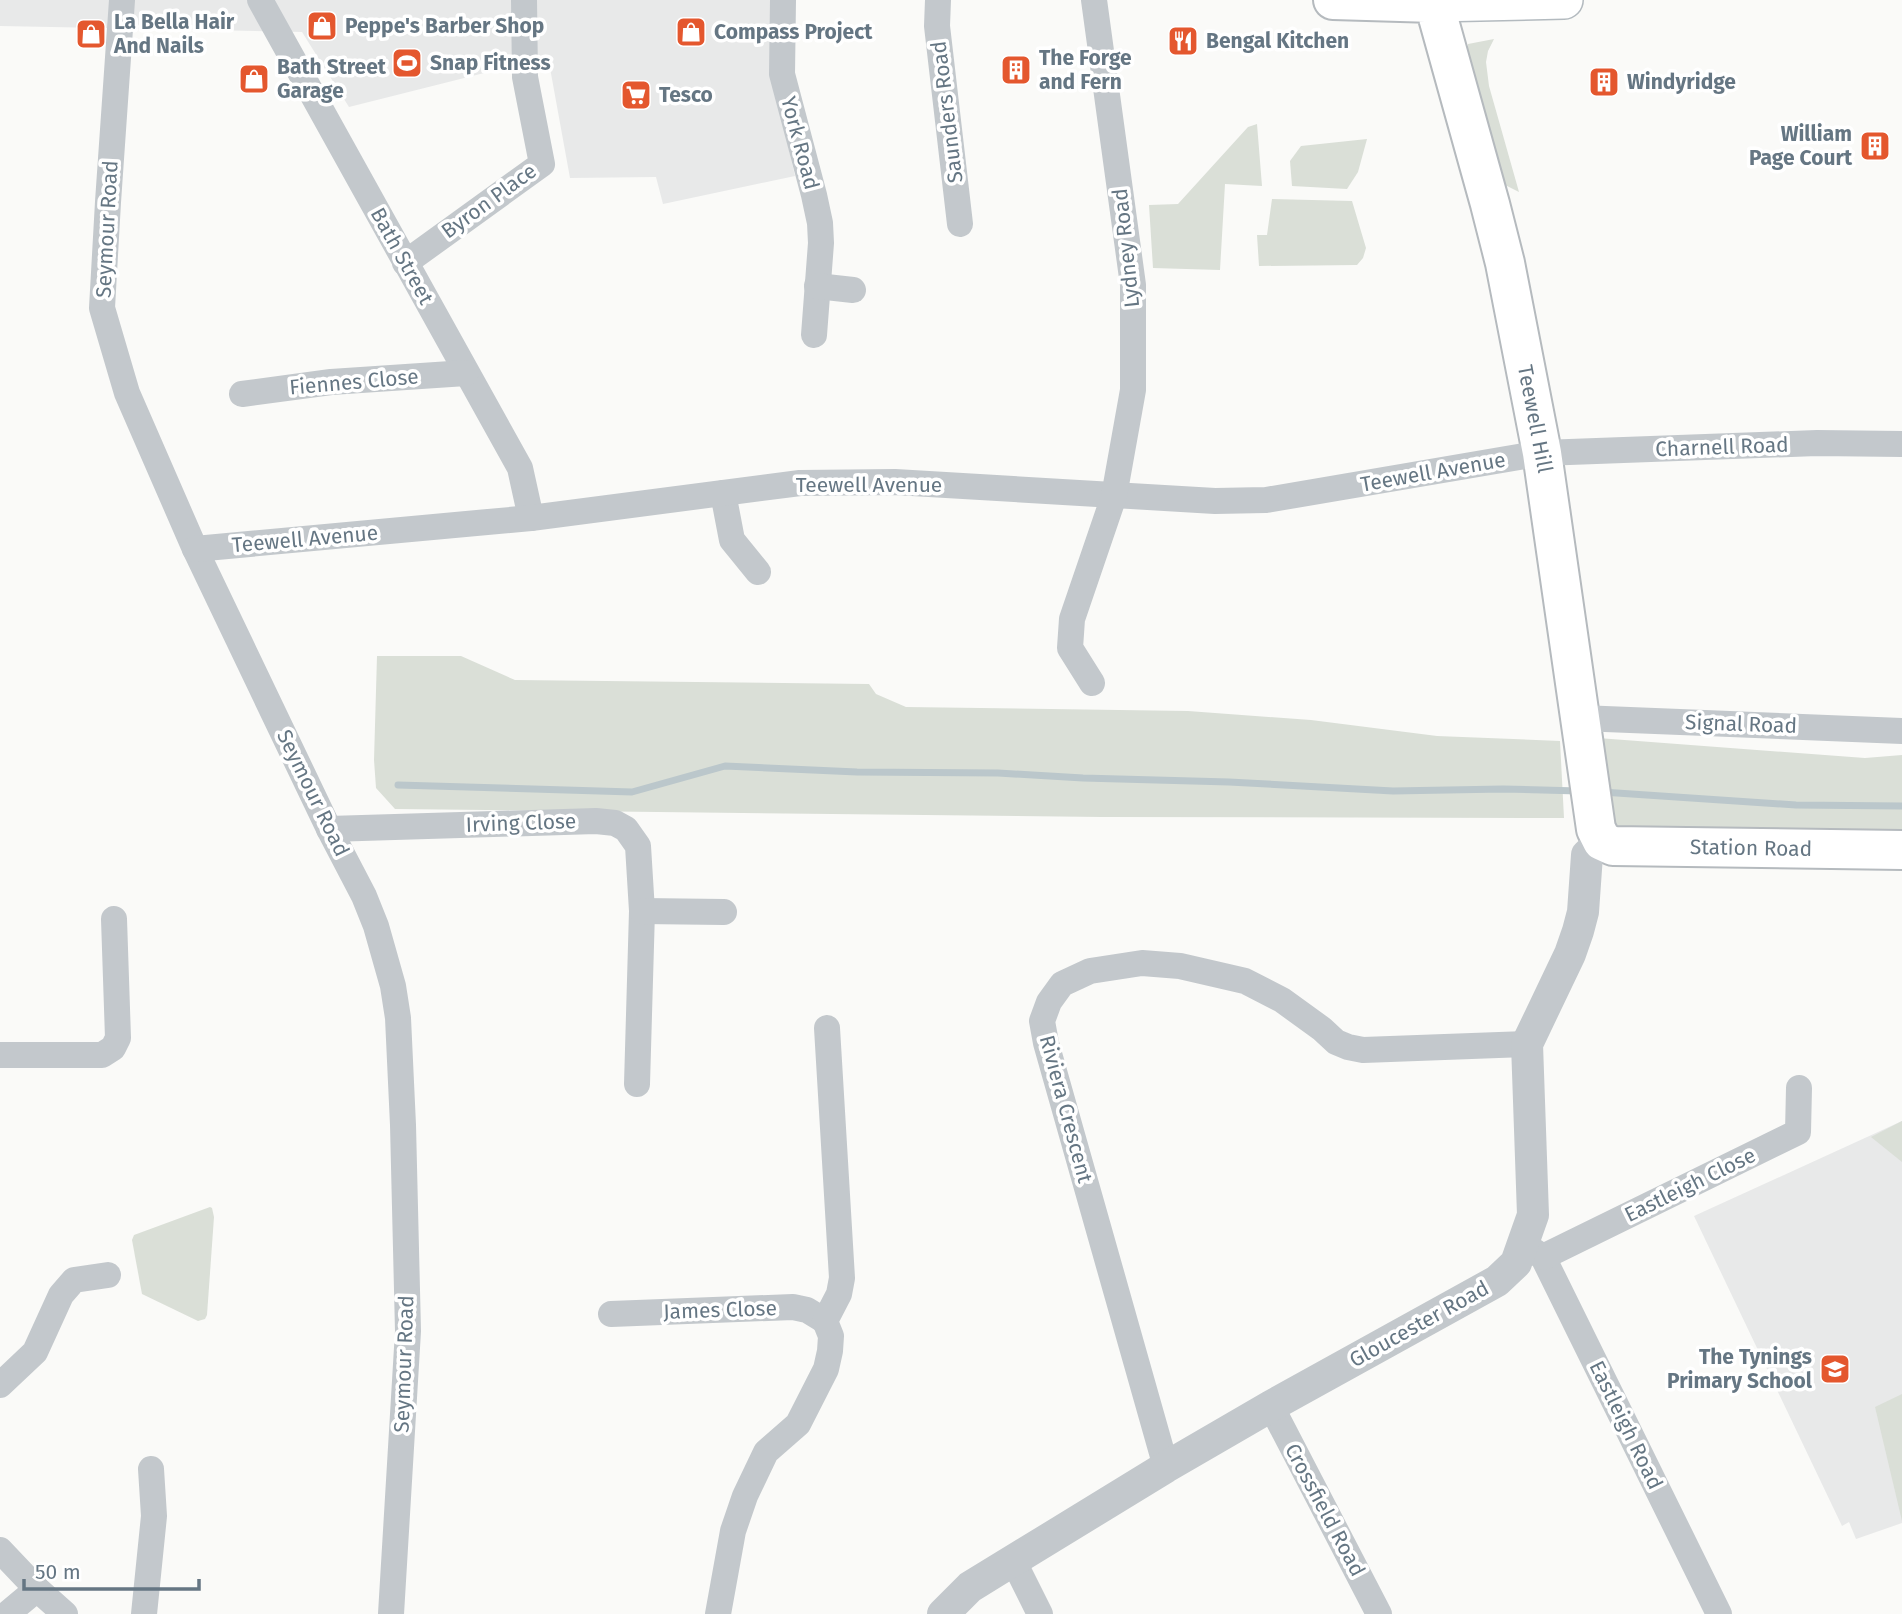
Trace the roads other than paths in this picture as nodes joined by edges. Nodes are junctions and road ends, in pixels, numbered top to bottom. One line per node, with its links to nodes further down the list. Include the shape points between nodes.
1 (122, 0): 22 (street, Seymour Road, via 102,307 127,393)
2 (260, 0): 11 (street, Bath Street)
3 (524, 0): 11 (street, Byron Place, via 525,77 542,164)
4 (783, 0): 12 (street, York Road, via 782,74 820,223)
5 (938, 0): 10 (street, Saunders Road, via 937,26)
6 (1094, 0): 20 (street, Lydney Road, via 1133,285 1133,390)
7 (1333, 0): 9 (main road)
8 (1564, 0): 9 (main road)
9 (1433, 1): 18 (main road, Teewell Hill, via 1505,263)
10 (960, 224)
11 (405, 263): 15 (street, Bath Street)
12 (817, 286): 13 (street); 14 (street, York Road)
13 (853, 290)
14 (814, 335)
15 (466, 373): 16 (street, Fiennes Close, via 331,382); 21 (street, Bath Street, via 520,468)
16 (242, 394)
17 (1902, 444): 18 (street, Charnell Road)
18 (1542, 453): 20 (street, Teewell Avenue, via 1266,500); 25 (main road, Teewell Hill)
19 (723, 493): 20 (street, Teewell Avenue, via 800,483 895,482); 21 (street, Teewell Avenue); 23 (street, via 732,540)
20 (1114, 496): 24 (street, Lydney Road, via 1072,619 1070,649)
21 (531, 518): 22 (street, Teewell Avenue)
22 (195, 549): 28 (street, Seymour Road)
23 (758, 572)
24 (1092, 683)
25 (1583, 728): 26 (street, Signal Road); 27 (main road, Teewell Hill)
26 (1902, 731)
27 (1599, 828): 29 (main road, Station Road, via 1613,846); 34 (street, Gloucester Road, via 1587,855 1578,931)
28 (330, 829): 30 (street, Irving Close, via 615,823 626,829 638,846); 52 (street, Seymour Road, via 376,926 398,1018 408,1331)
29 (1902, 850)
30 (642, 911): 31 (street); 36 (street, Irving Close)
31 (724, 912)
32 (114, 919): 35 (street, via 118,1038 113,1048 102,1055)
33 (827, 1028): 41 (street, via 842,1278)
34 (1527, 1044): 38 (street, Gloucester Road); 44 (street, Riviera Crescent, via 1348,1047 1282,1000 1245,981 1180,966 1142,963 1090,971 1062,984 1045,1011 1044,1032)
35 (0, 1055)
36 (636, 1084)
37 (1800, 1088): 38 (street, Eastleigh Close, via 1797,1132)
38 (1533, 1251): 43 (street, Gloucester Road, via 1497,1281); 57 (street, Eastleigh Road)
39 (108, 1275): 42 (street, via 74,1280 61,1295 35,1352)
40 (611, 1314): 41 (street, James Close, via 793,1307)
41 (825, 1321): 53 (street, via 831,1336 826,1369 798,1424 766,1452 744,1496)
42 (0, 1385)
43 (1271, 1406): 44 (street, Gloucester Road); 56 (street, Crossfield Road)
44 (1166, 1467): 47 (street, Gloucester Road)
45 (152, 1469): 51 (street, via 154,1516)
46 (0, 1550): 48 (street)
47 (1013, 1560): 54 (street, Gloucester Road, via 970,1587); 55 (street)
48 (37, 1589): 49 (street); 50 (street)
49 (7, 1614)
50 (65, 1614)
51 (144, 1614)
52 (391, 1614)
53 (718, 1614)
54 (943, 1614)
55 (1040, 1614)
56 (1379, 1614)
57 (1720, 1614)

